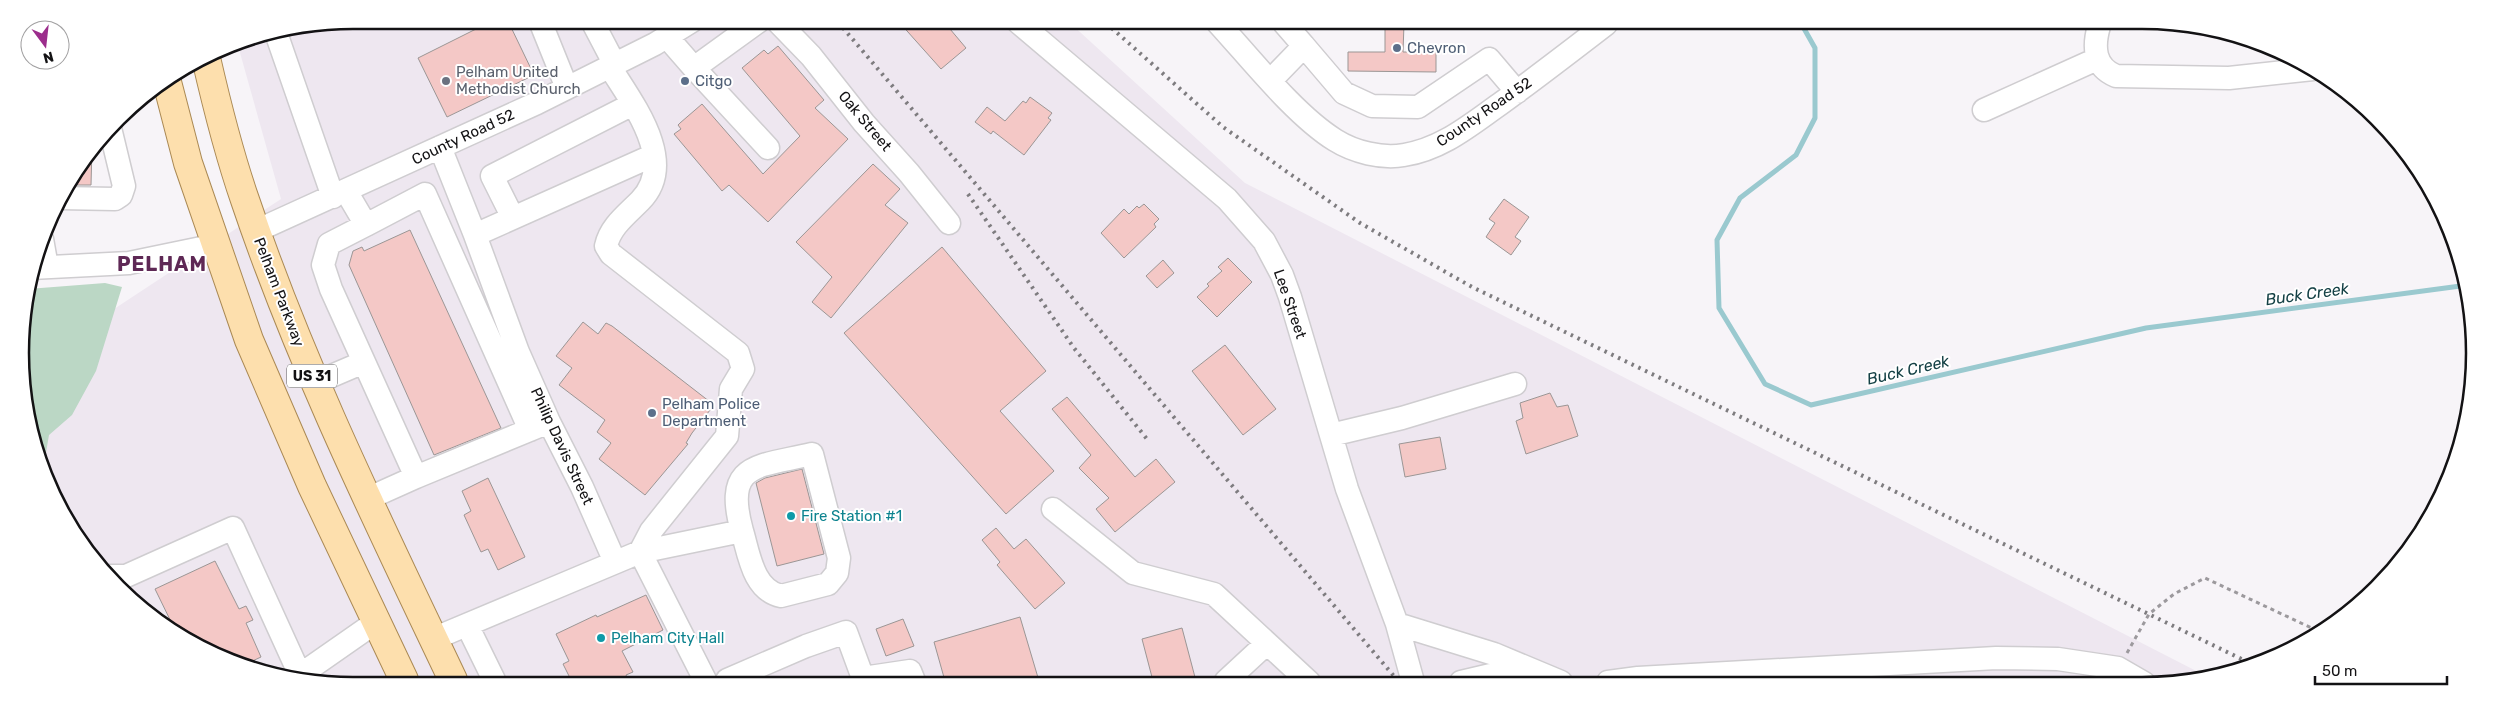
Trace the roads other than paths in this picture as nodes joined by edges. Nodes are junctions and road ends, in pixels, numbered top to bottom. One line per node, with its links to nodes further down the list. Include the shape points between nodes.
1 (543, 29): 21 (street)
2 (596, 29): 16 (street)
3 (680, 29): 11 (street, County Road 52)
4 (748, 29): 17 (street)
5 (785, 29): 34 (street, Oak Street)
6 (1026, 29): 44 (street, Lee Street, via 1195,170 1255,228 1282,275)
7 (1224, 29): 19 (street, County Road 52)
8 (1289, 29): 13 (street)
9 (1599, 29): 22 (street, County Road 52)
10 (2098, 29): 14 (street)
11 (667, 37): 16 (street, County Road 52); 17 (street)
12 (278, 38): 30 (street)
13 (1304, 46): 19 (street); 22 (street, via 1344,92 1372,106 1418,106 1489,59)
14 (2097, 59): 18 (street, via 2102,67 2116,76 2229,78); 24 (street)
15 (207, 63): 36 (main road, Pelham Parkway / US 31, via 221,122)
16 (612, 66): 21 (street, County Road 52); 23 (street)
17 (694, 68): 27 (street)
18 (2301, 70)
19 (1271, 80): 22 (street, County Road 52, via 1337,141 1382,156 1403,156 1448,140)
20 (168, 87): 38 (main road, US 31, via 188,163)
21 (567, 88): 26 (street, County Road 52)
22 (1517, 92)
23 (633, 104): 28 (street); 33 (street, via 492,176)
24 (1984, 110)
25 (112, 136): 32 (street, via 124,186 121,195 115,199)
26 (440, 147): 29 (street, Philip Davis Street); 30 (street, County Road 52)
27 (768, 148)
28 (654, 155): 33 (street); 49 (street, via 655,175 646,195 609,233 606,246 611,254 738,353 743,369 730,389 727,436 651,530)
29 (454, 183): 31 (street); 37 (street, Philip Davis Street)
30 (340, 194): 35 (street); 36 (street, County Road 52)
31 (425, 194): 35 (street); 43 (street)
32 (68, 198)
33 (513, 218): 37 (street)
34 (950, 223)
35 (366, 225): 40 (street, via 329,244 323,265)
36 (256, 231): 38 (main road); 41 (main road, Pelham Parkway / US 31)
37 (475, 235): 43 (street, Philip Davis Street, via 518,352)
38 (216, 245): 39 (street, via 129,263); 54 (main road, US 31, via 249,340 312,486)
39 (40, 268)
40 (364, 362): 41 (street); 45 (street)
41 (315, 383): 46 (main road, Pelham Parkway / US 31)
42 (1515, 384): 44 (street, via 1402,418)
43 (540, 426): 45 (street); 50 (street, Philip Davis Street, via 582,487)
44 (1331, 435): 52 (street, Lee Street)
45 (416, 477): 46 (street)
46 (367, 499): 55 (main road, Pelham Parkway / US 31)
47 (1053, 509): 56 (street, via 1133,573 1214,594)
48 (742, 531): 48 (street, via 735,494 740,478 756,468 812,454 839,558 837,573 828,584 781,596 773,594 763,587 756,575); 49 (street)
49 (640, 552): 50 (street); 62 (street)
50 (615, 562): 53 (street)
51 (118, 576): 57 (street, via 126,576 233,528)
52 (1396, 624): 69 (street, Lee Street); 72 (street, via 1494,654)
53 (467, 625): 55 (street); 61 (street)
54 (382, 632): 55 (main road); 58 (street); 59 (main road, US 31)
55 (433, 639): 60 (main road, Pelham Parkway / US 31)
56 (1266, 644): 67 (street); 68 (street)
57 (299, 672)
58 (307, 673)
59 (403, 677)
60 (452, 677)
61 (493, 677)
62 (703, 677)
63 (734, 677): 64 (street, via 846,632)
64 (863, 677)
65 (879, 677): 66 (street, via 910,671)
66 (912, 677)
67 (1230, 677)
68 (1303, 677)
69 (1412, 677)
70 (1475, 677): 71 (street, via 1514,673)
71 (1542, 677)
72 (1548, 677)
73 (1656, 677): 74 (street, via 1996,658 2058,659 2118,668)
74 (2134, 677)

